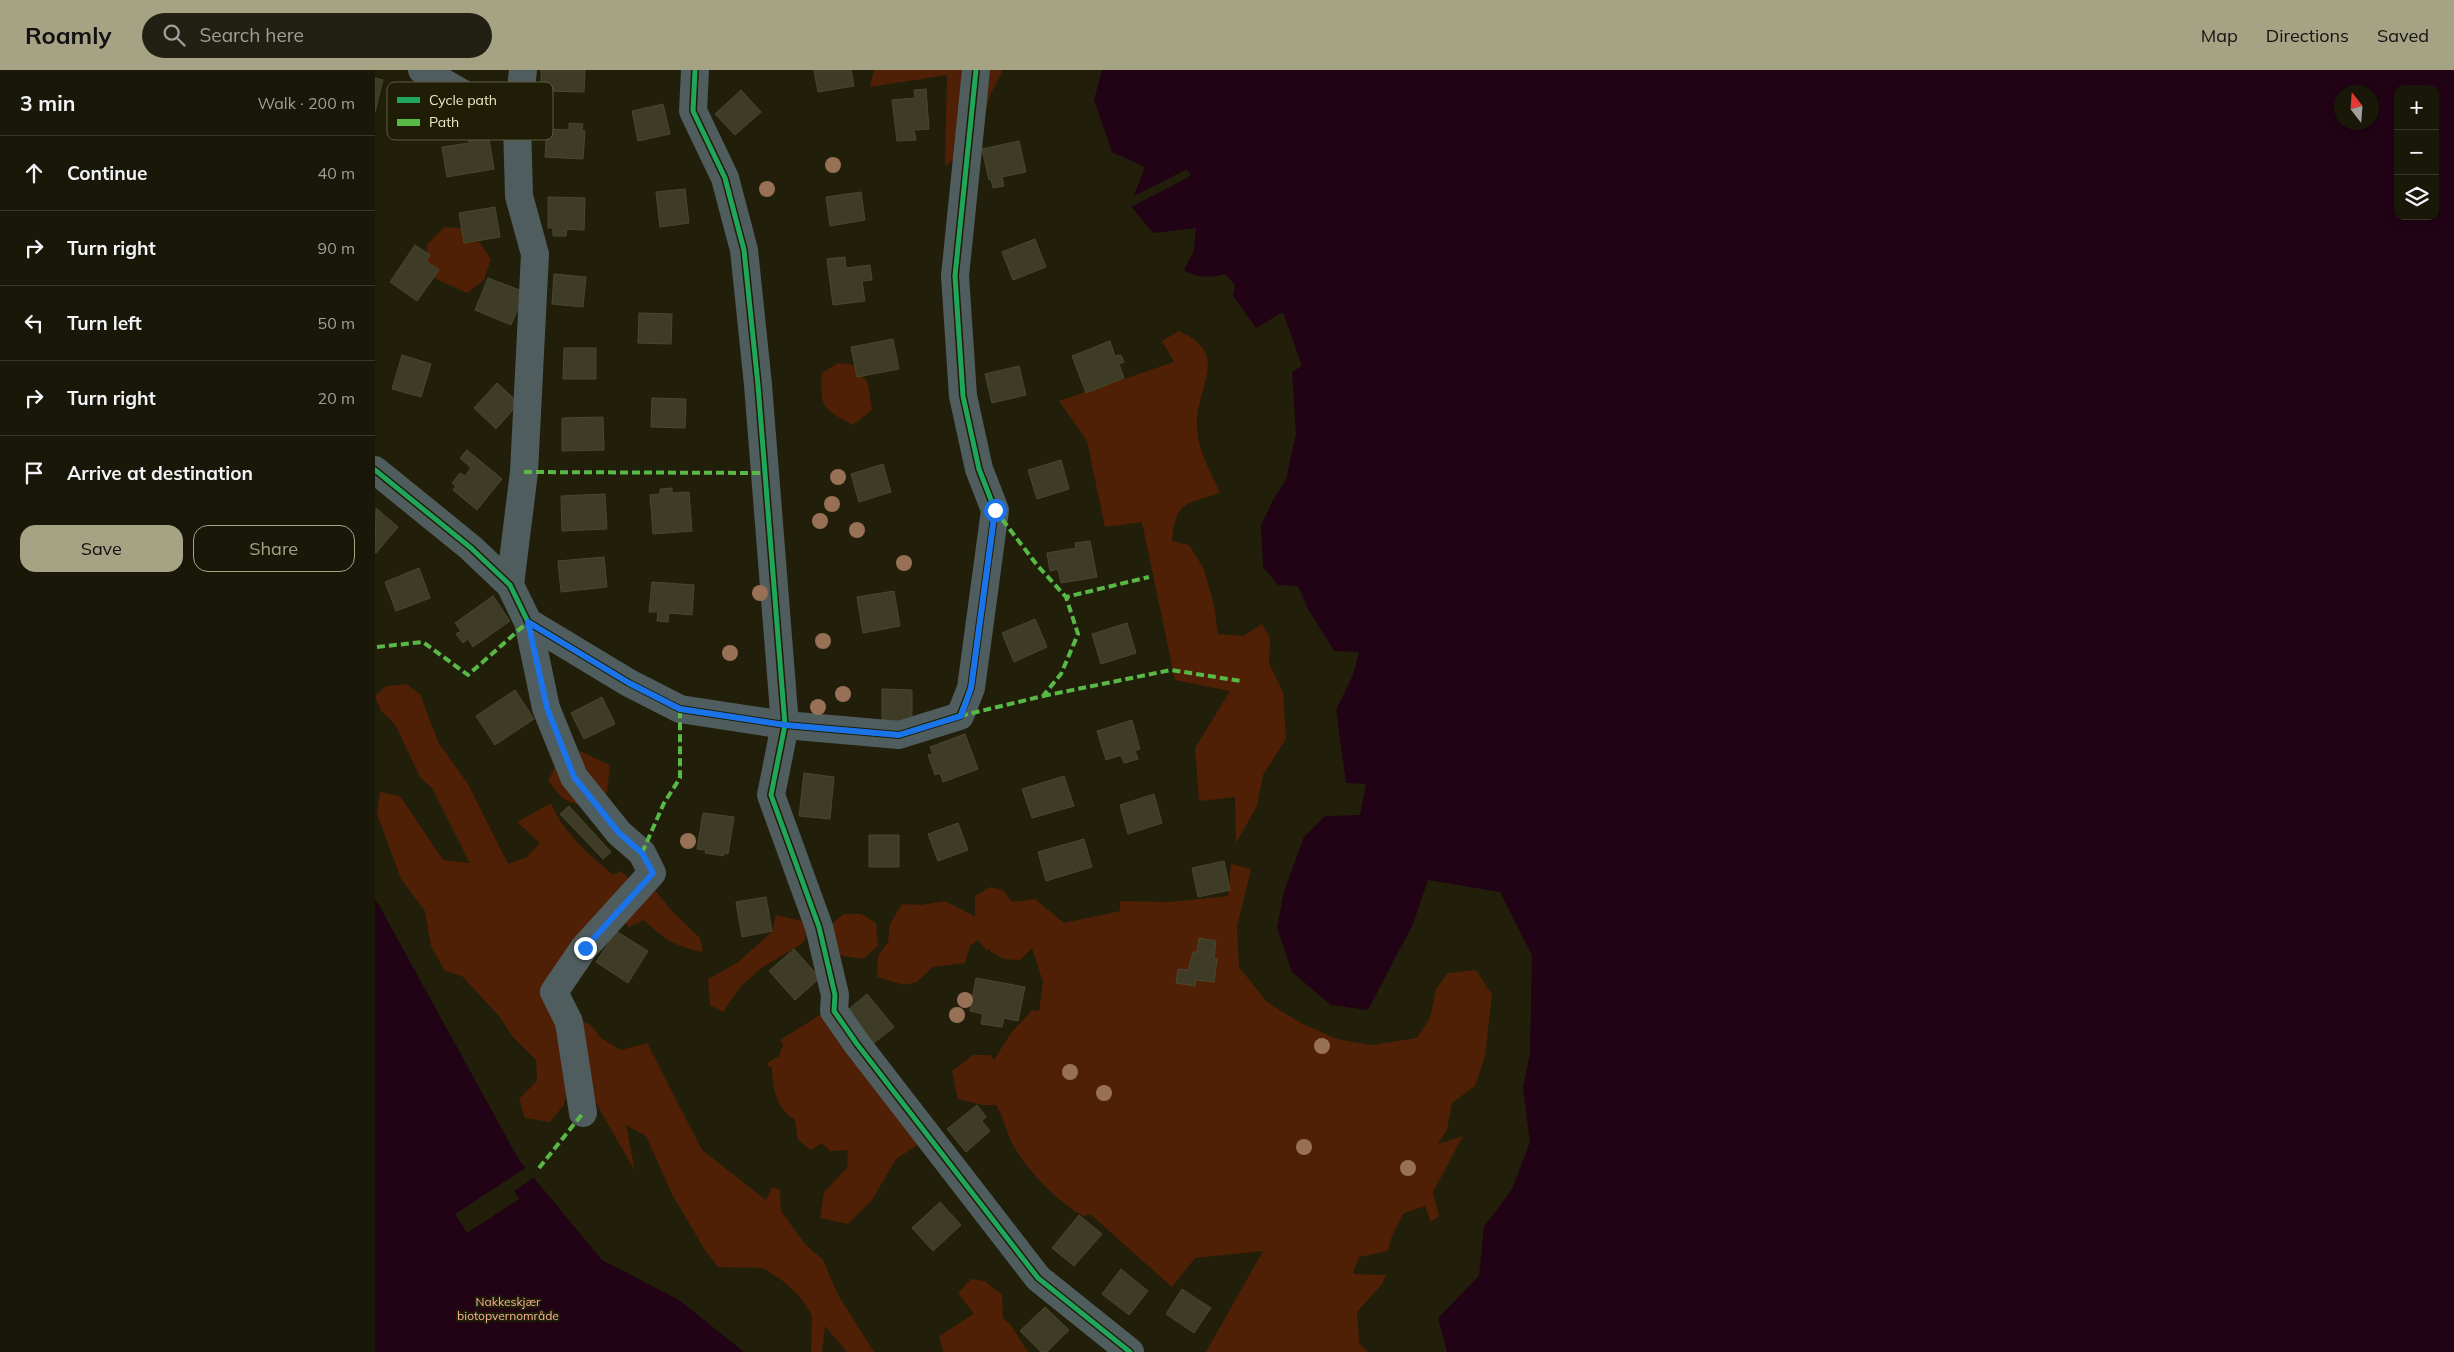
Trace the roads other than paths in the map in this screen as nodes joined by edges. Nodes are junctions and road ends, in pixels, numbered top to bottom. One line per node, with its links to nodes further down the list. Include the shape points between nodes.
1 (421, 70): 4 (street)
2 (695, 70): 9 (street, via 693,111 725,178 744,250)
3 (976, 70): 9 (street, via 955,276 963,396 979,469 995,510 971,688 961,716 899,735)
4 (442, 82)
5 (517, 140): 7 (street, via 519,196 535,254 524,472)
6 (375, 470): 7 (street, via 471,548)
7 (510, 586): 8 (street)
8 (528, 622): 9 (street, via 629,683 680,709); 10 (street, via 547,708 574,777 619,833 642,853 653,873 585,948 554,992 569,1022)
9 (785, 725): 11 (street, via 771,795 819,927 835,995 834,1011 1038,1278)
10 (583, 1113)
11 (1129, 1352)

